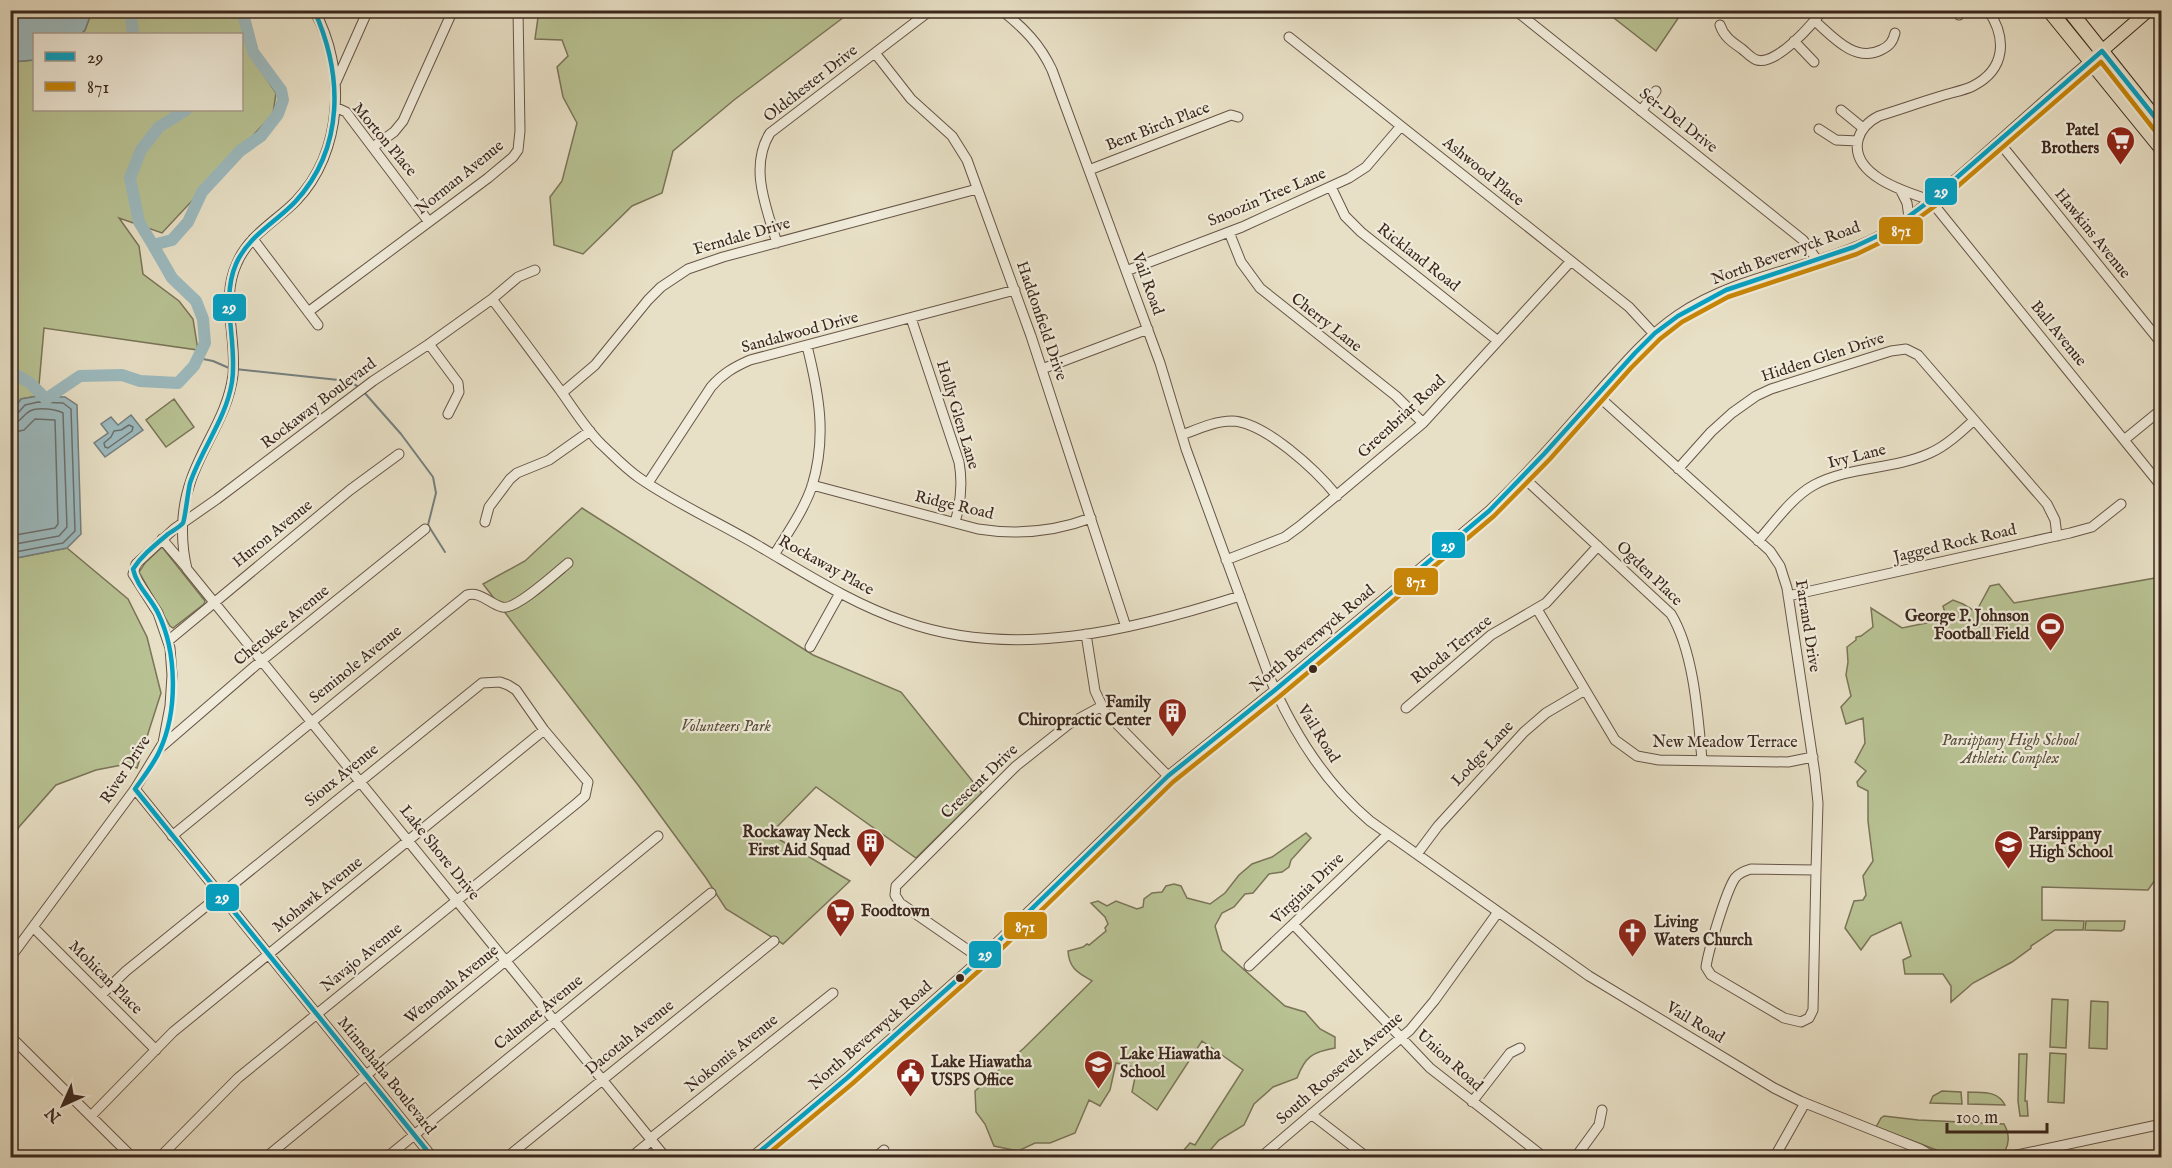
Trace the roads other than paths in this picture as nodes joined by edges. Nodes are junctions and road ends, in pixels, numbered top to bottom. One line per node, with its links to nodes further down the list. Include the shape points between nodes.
1 (314, 10): 22 (street, Lake Shore Drive, via 329,48)
2 (368, 10): 22 (street)
3 (453, 10): 34 (street, via 402,121)
4 (518, 10): 42 (street, Norman Avenue, via 518,150)
5 (931, 10): 19 (street, Oldchester Drive)
6 (1515, 10): 26 (street, Ser-Del Drive)
7 (1822, 10): 13 (street)
8 (1988, 10): 30 (street, via 1998,27 2001,46 1997,62 1986,77 1971,87 1879,116)
9 (2049, 10): 20 (highway)
10 (2069, 10): 18 (highway)
11 (2150, 10): 18 (main road)
12 (1005, 12): 36 (street, Vail Road, via 1046,57)
13 (1816, 22): 15 (street, via 1847,48 1864,53 1884,49); 17 (street)
14 (1720, 26): 17 (street, via 1724,35 1757,60 1777,55)
15 (1895, 33)
16 (1289, 37): 28 (street, Ashwood Place)
17 (1794, 41): 21 (street)
18 (2102, 51): 20 (main road); 29 (highway)
19 (875, 53): 38 (street, Haddonfield Drive, via 911,99 956,142); 45 (street, Oldchester Drive, via 773,130 765,141 759,168)
20 (2090, 61): 33 (street, North Beverwyck Road); 35 (highway)
21 (1814, 62)
22 (335, 84): 24 (street, Lake Shore Drive)
23 (1656, 92): 26 (street)
24 (336, 107): 34 (street, Morton Place, via 346,112); 44 (street, Lake Shore Drive, via 330,140 310,183 294,203)
25 (1841, 110): 30 (street)
26 (1641, 111): 46 (street, Ser-Del Drive, via 1803,240)
27 (1238, 117): 36 (street, Bent Birch Place, via 1231,115)
28 (1401, 126): 37 (street, Snoozin Tree Lane, via 1366,167); 47 (street, Ashwood Place)
29 (2162, 127)
30 (1863, 128): 32 (street)
31 (1819, 129): 32 (street, via 1836,140)
32 (1858, 141): 39 (street, via 1858,153 1867,168)
33 (1999, 142): 40 (street, North Beverwyck Road); 59 (street, Hawkins Avenue)
34 (374, 147): 42 (street, Morton Place)
35 (2162, 149)
36 (1089, 170): 49 (street, Vail Road)
37 (1331, 187): 43 (street, Snoozin Tree Lane); 57 (street, Rickland Road, via 1345,216 1361,232)
38 (977, 189): 45 (street, Ferndale Drive); 50 (street, Haddonfield Drive)
39 (1899, 189): 40 (street); 41 (street)
40 (1930, 200): 41 (street, North Beverwyck Road); 70 (street, Ball Avenue)
41 (1909, 217): 46 (street, North Beverwyck Road, via 1862,244)
42 (429, 222): 52 (street, Norman Avenue)
43 (1229, 232): 49 (street, Snoozin Tree Lane); 67 (street, Cherry Lane, via 1241,262 1260,288 1396,396)
44 (253, 239): 52 (street); 82 (street, Lake Shore Drive, via 237,263 230,285 233,376 224,412 191,480)
45 (777, 243): 62 (street, Ferndale Drive, via 696,265 676,276 648,300 595,365)
46 (1817, 260): 56 (street, North Beverwyck Road, via 1716,294)
47 (1571, 261): 56 (street, Ashwood Place, via 1629,308); 57 (street, Greenbriar Road)
48 (535, 270): 51 (street, Rockaway Boulevard, via 518,277)
49 (1126, 271): 55 (street, Vail Road)
50 (1015, 290): 53 (street, Sandalwood Drive); 61 (street, Haddonfield Drive)
51 (492, 299): 58 (street, Rockaway Boulevard); 62 (street, Rockaway Place)
52 (308, 312): 54 (street)
53 (911, 318): 60 (street, Sandalwood Drive); 81 (street, Holly Glen Lane, via 959,462 962,492)
54 (318, 325)
55 (1148, 329): 61 (street); 69 (street, Vail Road)
56 (1654, 334): 63 (street, North Beverwyck Road)
57 (1498, 341): 67 (street, Greenbriar Road)
58 (429, 344): 65 (street, via 458,383 459,392); 82 (street, Rockaway Boulevard, via 355,394)
59 (2162, 344)
60 (807, 346): 74 (street, Sandalwood Drive, via 750,360 719,378); 75 (street, via 820,414 820,441)
61 (1042, 369): 79 (street, Haddonfield Drive)
62 (562, 393): 68 (street, Rockaway Place)
63 (1597, 395): 72 (street, Farrand Drive); 73 (street, North Beverwyck Road)
64 (2162, 409): 70 (street)
65 (448, 414)
66 (1974, 420): 72 (street, Hidden Glen Drive, via 1918,355 1901,349 1756,396 1711,432); 84 (street, Hidden Glen Drive, via 2047,504); 86 (street, Ivy Lane, via 1930,453 1813,486)
67 (1423, 423): 77 (street, Greenbriar Road)
68 (590, 431): 74 (street, Rockaway Place, via 625,467); 80 (street, via 549,460 510,479 489,507)
69 (1182, 435): 77 (street, via 1223,421 1251,425 1310,467); 89 (street, Vail Road)
70 (2124, 440): 76 (street, Ball Avenue)
71 (399, 454): 96 (street, Huron Avenue)
72 (1678, 469): 86 (street, Farrand Drive)
73 (1523, 477): 87 (street, Ogden Place); 103 (street, North Beverwyck Road, via 1489,511)
74 (648, 483): 88 (street, Rockaway Place)
75 (812, 485): 81 (street, Ridge Road); 88 (street)
76 (2162, 487)
77 (1337, 496): 89 (street, Greenbriar Road, via 1285,537)
78 (2121, 504): 84 (street, Jagged Rock Road, via 2092,527)
79 (1091, 518): 81 (street, Ridge Road, via 1051,529 1014,532 978,529); 98 (street, Haddonfield Drive)
80 (485, 522)
81 (955, 522)
82 (183, 523): 85 (street, Rockaway Boulevard); 91 (street, Lake Shore Drive)
83 (425, 530): 102 (street, Cherokee Avenue)
84 (2057, 536): 95 (street, Jagged Rock Road)
85 (162, 539): 91 (street, Lake Shore Drive); 92 (street, Rockaway Boulevard, via 136,564)
86 (1758, 541): 95 (street, Farrand Drive, via 1780,566)
87 (1598, 546): 97 (street, Rhoda Terrace); 111 (street, Ogden Place, via 1664,605 1678,625 1693,689)
88 (774, 555): 93 (street, Rockaway Place)
89 (1226, 560): 94 (street, Vail Road)
90 (568, 563): 107 (street, Seminole Avenue, via 507,608 478,595 467,595)
91 (188, 569): 96 (street, Lake Shore Drive)
92 (134, 574): 100 (street, River Drive, via 158,613)
93 (840, 593): 99 (street, Rockaway Place, via 895,618 946,633 1005,639); 101 (street)
94 (1240, 596): 98 (street, Rockaway Place); 103 (street, Vail Road)
95 (1788, 596): 110 (street, Farrand Drive)
96 (213, 603): 100 (street, Huron Avenue); 102 (street, Lake Shore Drive)
97 (1537, 609): 104 (street, New Meadow Terrace); 106 (street, Rhoda Terrace, via 1491,635)
98 (1126, 627): 99 (street, Rockaway Place)
99 (1086, 634): 105 (street, via 1095,691)
100 (168, 641): 109 (street, River Drive, via 170,706)
101 (810, 647)
102 (262, 660): 107 (street, Lake Shore Drive); 109 (street, Cherokee Avenue)
103 (1275, 690): 112 (street, North Beverwyck Road); 116 (street, Vail Road, via 1331,782 1356,809)
104 (1585, 690): 111 (street, New Meadow Terrace, via 1610,733 1629,752 1659,760); 120 (street, Lodge Lane, via 1546,713 1524,732)
105 (1102, 706): 112 (street); 131 (street, Crescent Drive, via 1069,724 1016,766 898,882 895,895 900,903)
106 (1406, 708)
107 (312, 721): 113 (street, Lake Shore Drive); 117 (street, Seminole Avenue)
108 (544, 730): 113 (street, Sioux Avenue, via 512,687 486,682 477,685); 114 (street, Sioux Avenue, via 585,778); 119 (street, Mohawk Avenue)
109 (160, 749): 115 (street, River Drive)
110 (1813, 757): 111 (street, New Meadow Terrace, via 1788,762); 121 (street, Farrand Drive, via 1818,803)
111 (1702, 760)
112 (1168, 776): 131 (street, North Beverwyck Road)
113 (360, 780): 119 (street, Lake Shore Drive); 123 (street, Sioux Avenue)
114 (588, 787): 124 (street, Navajo Avenue, via 578,803)
115 (135, 789): 117 (street, Minnehaha Boulevard); 127 (street, River Drive)
116 (1388, 834): 120 (street, Vail Road); 126 (street, Virginia Drive)
117 (172, 836): 123 (street, Minnehaha Boulevard)
118 (658, 836): 132 (street, Wenonah Avenue)
119 (409, 840): 124 (street, Lake Shore Drive); 129 (street, Mohawk Avenue)
120 (1417, 854): 125 (street, Vail Road)
121 (1816, 870): 121 (street, Farrand Drive, via 1813,1010 1806,1021 1797,1023 1711,975 1706,967 1738,875 1751,869)
122 (711, 893): 137 (street, Calumet Avenue)
123 (220, 894): 129 (street, Minnehaha Boulevard); 135 (street, Sioux Avenue)
124 (458, 900): 132 (street, Lake Shore Drive); 136 (street, Navajo Avenue)
125 (1498, 912): 139 (street, South Roosevelt Avenue, via 1420,1019); 145 (street, Vail Road, via 1589,976)
126 (1293, 924): 133 (street, Virginia Drive); 139 (street, Union Road)
127 (33, 927): 130 (street, River Drive); 135 (street, Mohican Place)
128 (774, 941): 143 (street, Dacotah Avenue)
129 (269, 955): 136 (street, Minnehaha Boulevard); 141 (street, Mohawk Avenue)
130 (10, 958)
131 (981, 959): 161 (street, North Beverwyck Road)
132 (506, 960): 137 (street, Lake Shore Drive); 142 (street, Wenonah Avenue)
133 (1249, 966)
134 (833, 993): 151 (street, Nokomis Avenue)
135 (101, 995): 141 (street, Mohican Place)
136 (316, 1014): 142 (street, Minnehaha Boulevard); 154 (street, Navajo Avenue, via 238,1078)
137 (554, 1020): 143 (street, Lake Shore Drive); 150 (street, Calumet Avenue)
138 (10, 1036): 148 (street)
139 (1401, 1038): 144 (street, Union Road); 147 (street, South Roosevelt Avenue)
140 (1520, 1048): 144 (street, via 1510,1053)
141 (156, 1050): 148 (street, Mohawk Avenue)
142 (365, 1075): 150 (street, Minnehaha Boulevard); 155 (street, Wenonah Avenue)
143 (602, 1080): 151 (street, Lake Shore Drive); 158 (street, Dacotah Avenue)
144 (1472, 1102): 165 (street, Union Road)
145 (1804, 1103): 167 (street); 168 (street, Vail Road)
146 (1602, 1110): 166 (street, via 1599,1125)
147 (1311, 1114): 163 (street, South Roosevelt Avenue); 164 (street)
148 (91, 1116): 153 (street)
149 (2162, 1124): 169 (street)
150 (413, 1134): 156 (street, Calumet Avenue); 157 (street, Minnehaha Boulevard)
151 (651, 1139): 159 (street, Nokomis Avenue); 160 (street, Lake Shore Drive)
152 (884, 1150): 162 (street)
153 (133, 1158)
154 (159, 1158)
155 (265, 1158)
156 (386, 1158)
157 (433, 1158)
158 (506, 1158)
159 (630, 1158)
160 (666, 1158)
161 (751, 1158)
162 (875, 1158)
163 (1260, 1158)
164 (1368, 1158)
165 (1545, 1158)
166 (1575, 1158)
167 (1774, 1158)
168 (1936, 1158)
169 (2003, 1158)

